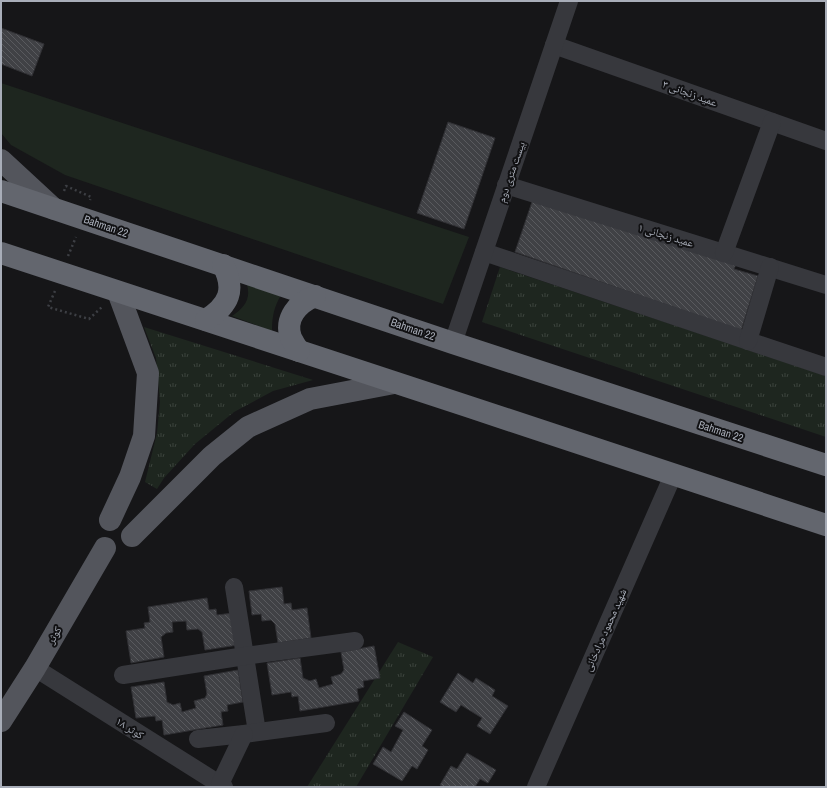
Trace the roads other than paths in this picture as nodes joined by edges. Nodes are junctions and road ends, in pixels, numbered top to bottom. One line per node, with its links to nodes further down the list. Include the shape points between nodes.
1 (569, 1): 2 (street, بیست متری دوم)
2 (554, 45): 3 (street, عمید زنجانی ۳); 6 (street, بیست متری دوم)
3 (772, 122): 4 (street, عمید زنجانی ۳); 11 (street)
4 (826, 141)
5 (1, 160): 8 (main road)
6 (506, 185): 10 (street, بیست متری دوم); 11 (street, عمید زنجانی ۱)
7 (1, 191): 8 (highway, Bahman 22)
8 (54, 209): 12 (highway, Bahman 22)
9 (1, 252): 15 (highway)
10 (484, 252): 18 (street); 19 (street, بیست متری دوم)
11 (724, 253): 13 (street, عمید زنجانی ۱)
12 (223, 265): 16 (highway, Bahman 22); 17 (highway, via 230,285 228,295 218,312)
13 (770, 268): 14 (street, عمید زنجانی ۱); 18 (street)
14 (826, 285)
15 (118, 292): 17 (highway); 25 (main road, via 148,373 144,436 130,477)
16 (315, 296): 19 (highway, Bahman 22); 20 (highway, via 305,300 292,316 289,327 291,338)
17 (206, 320): 20 (highway)
18 (748, 340): 21 (street)
19 (453, 343): 23 (highway, Bahman 22)
20 (299, 352): 22 (highway)
21 (826, 367)
22 (394, 383): 24 (highway); 27 (main road, via 310,399 248,427 212,456)
23 (826, 466)
24 (674, 473): 26 (highway); 39 (street, شهید محمود مرادخانی)
25 (110, 520): 27 (main road, via 125,522); 28 (main road, via 100,529 99,536)
26 (826, 525)
27 (132, 536): 28 (main road, via 130,543 119,551)
28 (105, 548): 32 (main road, کوثر)
29 (234, 587): 31 (street)
30 (355, 641): 31 (street)
31 (245, 656): 33 (street); 36 (street)
32 (35, 668): 34 (main road, کوثر); 38 (street, کوثر ۱۸)
33 (123, 675)
34 (1, 721)
35 (326, 723): 36 (street)
36 (251, 733): 37 (street); 38 (street)
37 (198, 739)
38 (222, 786)
39 (536, 787)

